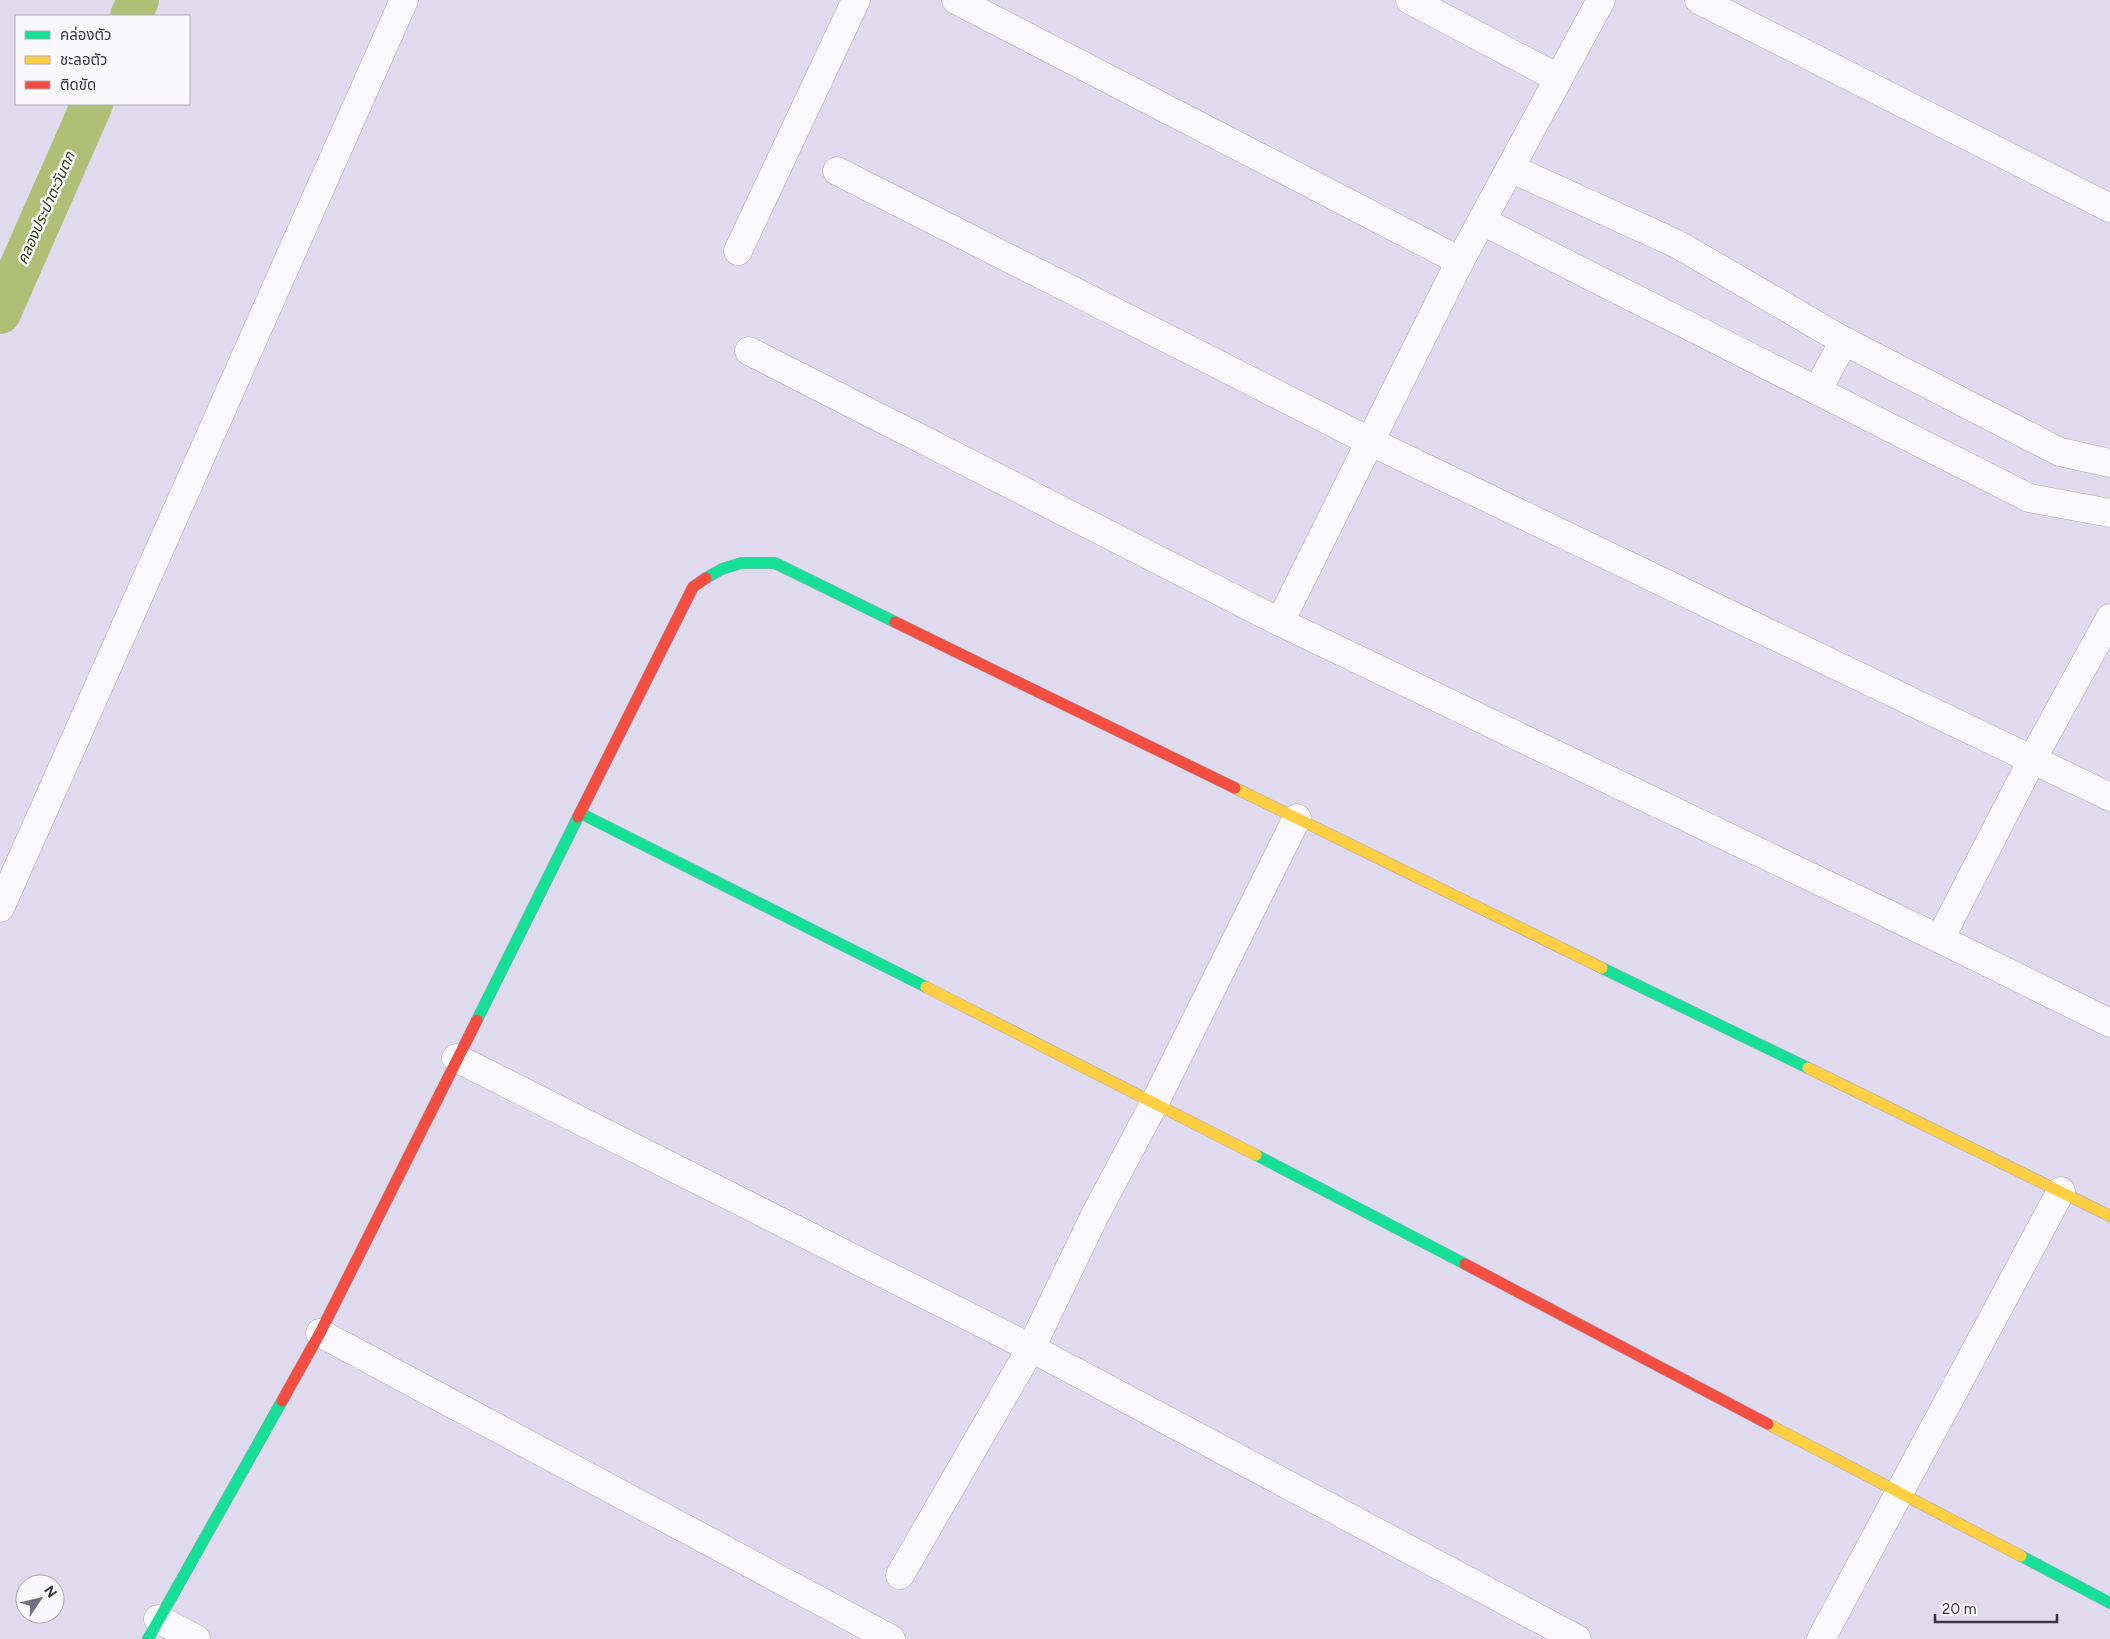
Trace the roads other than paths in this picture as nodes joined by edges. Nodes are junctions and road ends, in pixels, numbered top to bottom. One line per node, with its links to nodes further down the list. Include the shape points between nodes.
1 (404, 0): 26 (street)
2 (856, 0): 12 (street)
3 (956, 0): 13 (street)
4 (1410, 0): 7 (street)
5 (1601, 0): 7 (street)
6 (1699, 0): 10 (street)
7 (1558, 78): 8 (street)
8 (1510, 168): 11 (street); 14 (street, via 1677,244)
9 (836, 170): 17 (street)
10 (2110, 208)
11 (1482, 221): 13 (street); 16 (street)
12 (738, 251)
13 (1460, 260): 17 (street)
14 (1844, 341): 16 (street); 18 (street, via 2060,452)
15 (749, 351): 21 (street)
16 (1817, 391): 19 (street, via 2029,498)
17 (1369, 441): 21 (street); 22 (street)
18 (2110, 463)
19 (2110, 513)
20 (2110, 618): 22 (street)
21 (1280, 622): 27 (street)
22 (2033, 758): 23 (street); 27 (street)
23 (2110, 797)
24 (580, 813): 25 (street, via 693,587 714,572 756,560 775,563); 29 (street); 30 (street)
25 (1297, 818): 30 (street); 31 (street)
26 (0, 908)
27 (1940, 938): 28 (street)
28 (2110, 1023)
29 (456, 1058): 33 (street); 34 (street)
30 (1155, 1102): 34 (street, via 1095,1214); 35 (street)
31 (2061, 1191): 32 (street); 35 (street)
32 (2110, 1216)
33 (320, 1334): 38 (street); 39 (street)
34 (1031, 1348): 36 (street); 42 (street)
35 (1900, 1491): 37 (street); 43 (street)
36 (900, 1575)
37 (2110, 1603)
38 (153, 1629): 40 (street)
39 (855, 1630): 41 (street)
40 (196, 1639)
41 (891, 1639)
42 (1577, 1639)
43 (1821, 1639)

